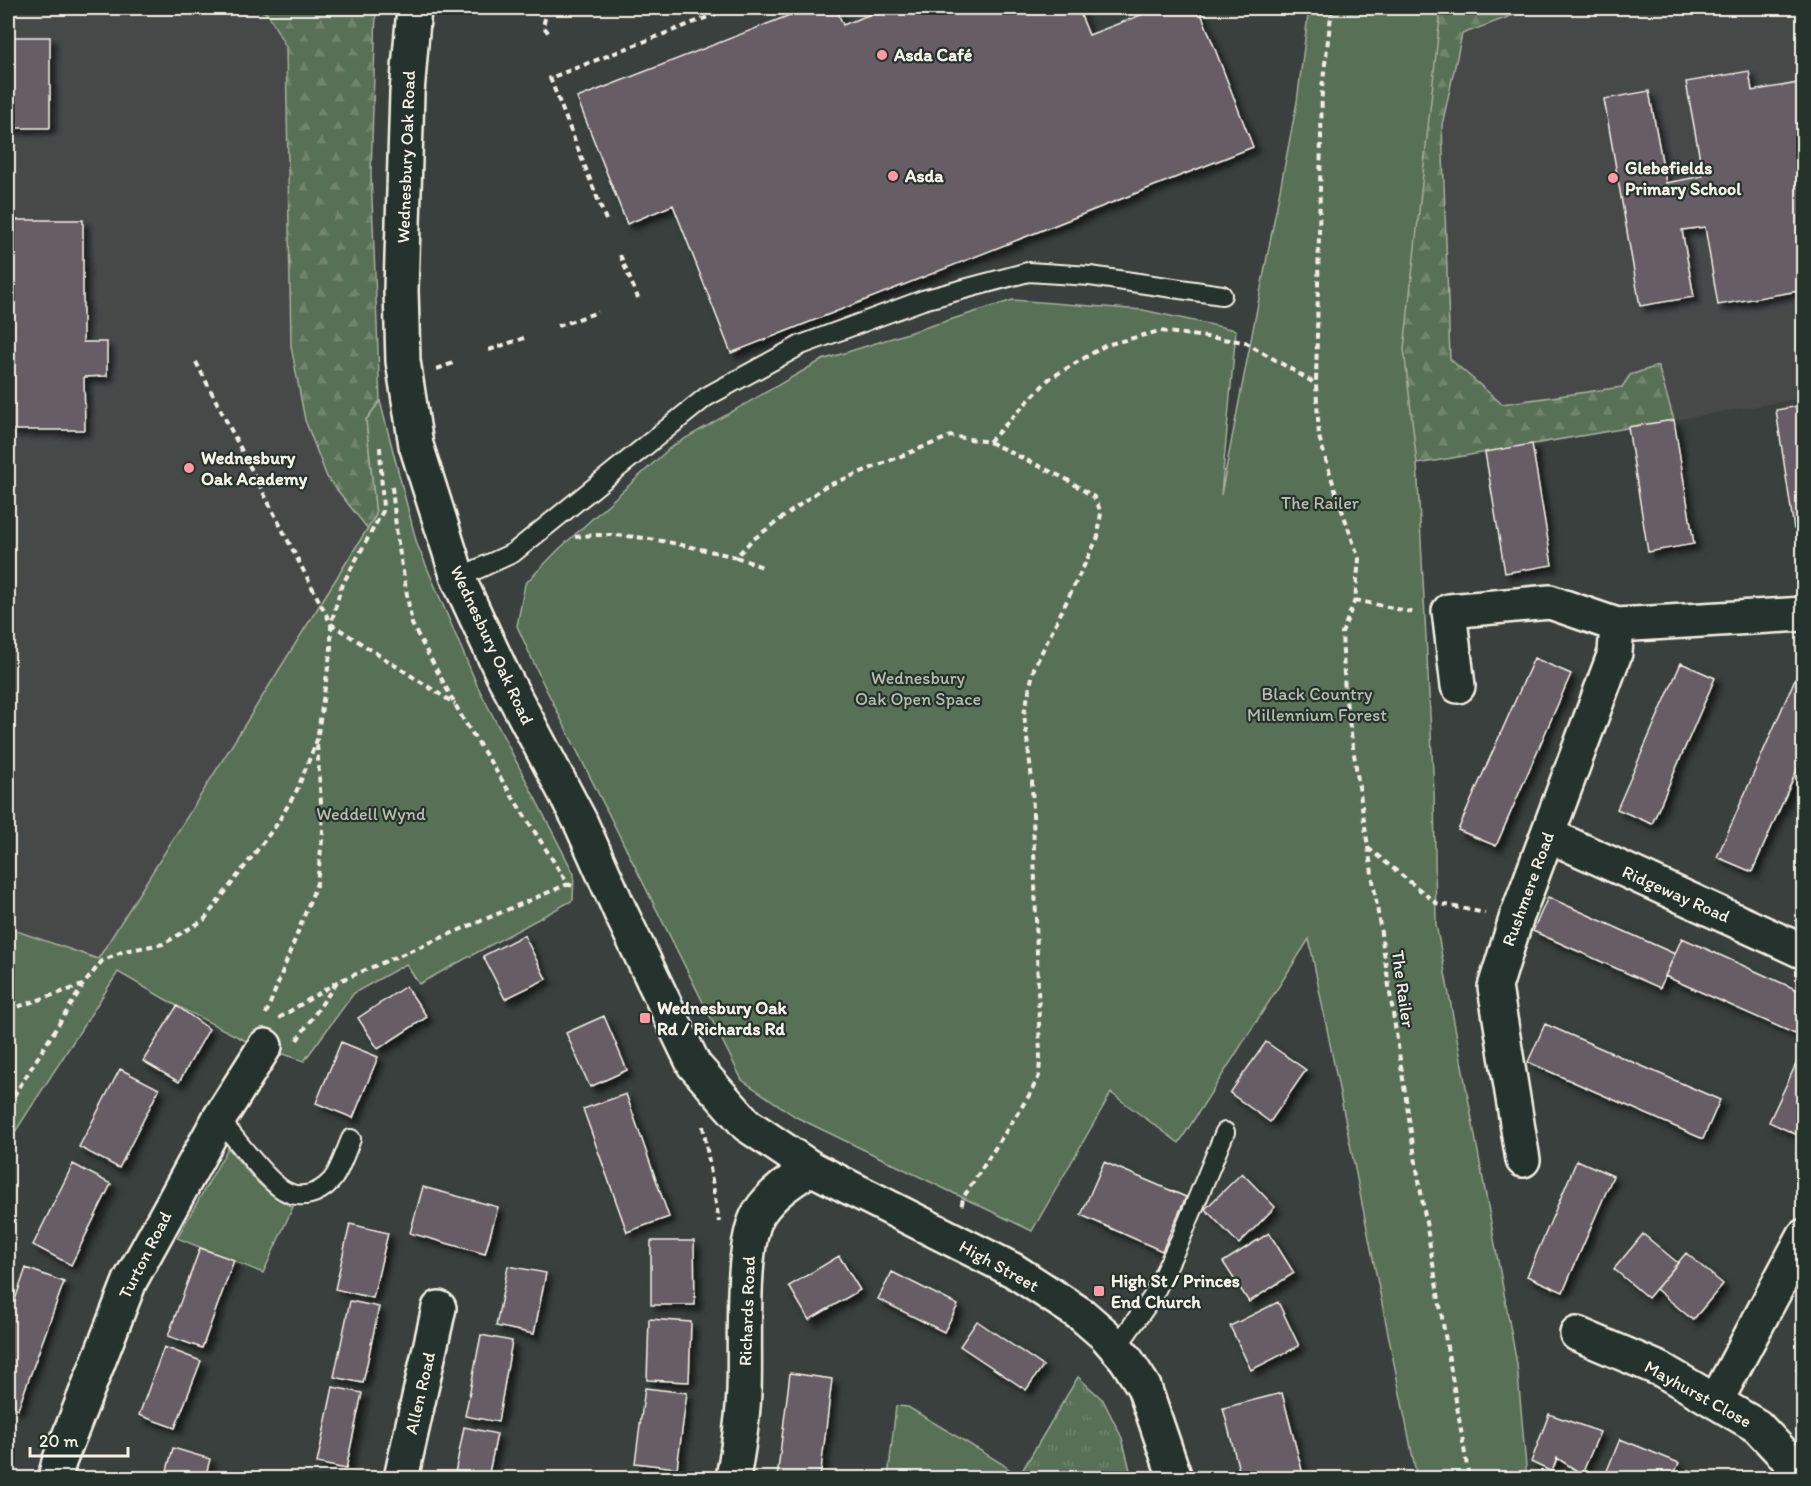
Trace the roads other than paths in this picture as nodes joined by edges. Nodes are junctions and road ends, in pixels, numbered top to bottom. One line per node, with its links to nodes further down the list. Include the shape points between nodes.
1 (414, 8): 3 (street, Wednesbury Oak Road, via 401,279 403,361 416,445)
2 (1222, 295): 3 (lane, via 1090,276 1028,272 923,300 801,345 706,397 513,553)
3 (458, 578): 11 (street, Wednesbury Oak Road, via 502,675 580,821 694,1065)
4 (1803, 615): 5 (street)
5 (1617, 625): 6 (street, via 1550,602 1449,611); 7 (street, Rushmere Road, via 1615,653)
6 (1458, 686)
7 (1548, 836): 8 (street, Ridgeway Road); 14 (street, Rushmere Road, via 1515,919 1496,987)
8 (1803, 952)
9 (263, 1038): 10 (street, Turton Road)
10 (219, 1119): 13 (lane, via 270,1179 285,1191 304,1196 333,1180); 22 (street, Turton Road, via 130,1281)
11 (747, 1125): 15 (street, High Street)
12 (1225, 1132): 19 (lane, via 1152,1298)
13 (351, 1139)
14 (1523, 1160)
15 (811, 1168): 19 (street, High Street, via 1013,1270 1082,1315); 24 (street, Richards Road, via 781,1187 758,1214 749,1246 744,1394)
16 (1803, 1236): 20 (street)
17 (439, 1308): 23 (street, Allen Road)
18 (1577, 1334): 20 (street, Mayhurst Close, via 1662,1370)
19 (1116, 1347): 25 (street, High Street, via 1144,1387)
20 (1716, 1401): 21 (street, Mayhurst Close, via 1756,1426)
21 (1803, 1476)
22 (55, 1479)
23 (401, 1479)
24 (733, 1479)
25 (1175, 1479)

